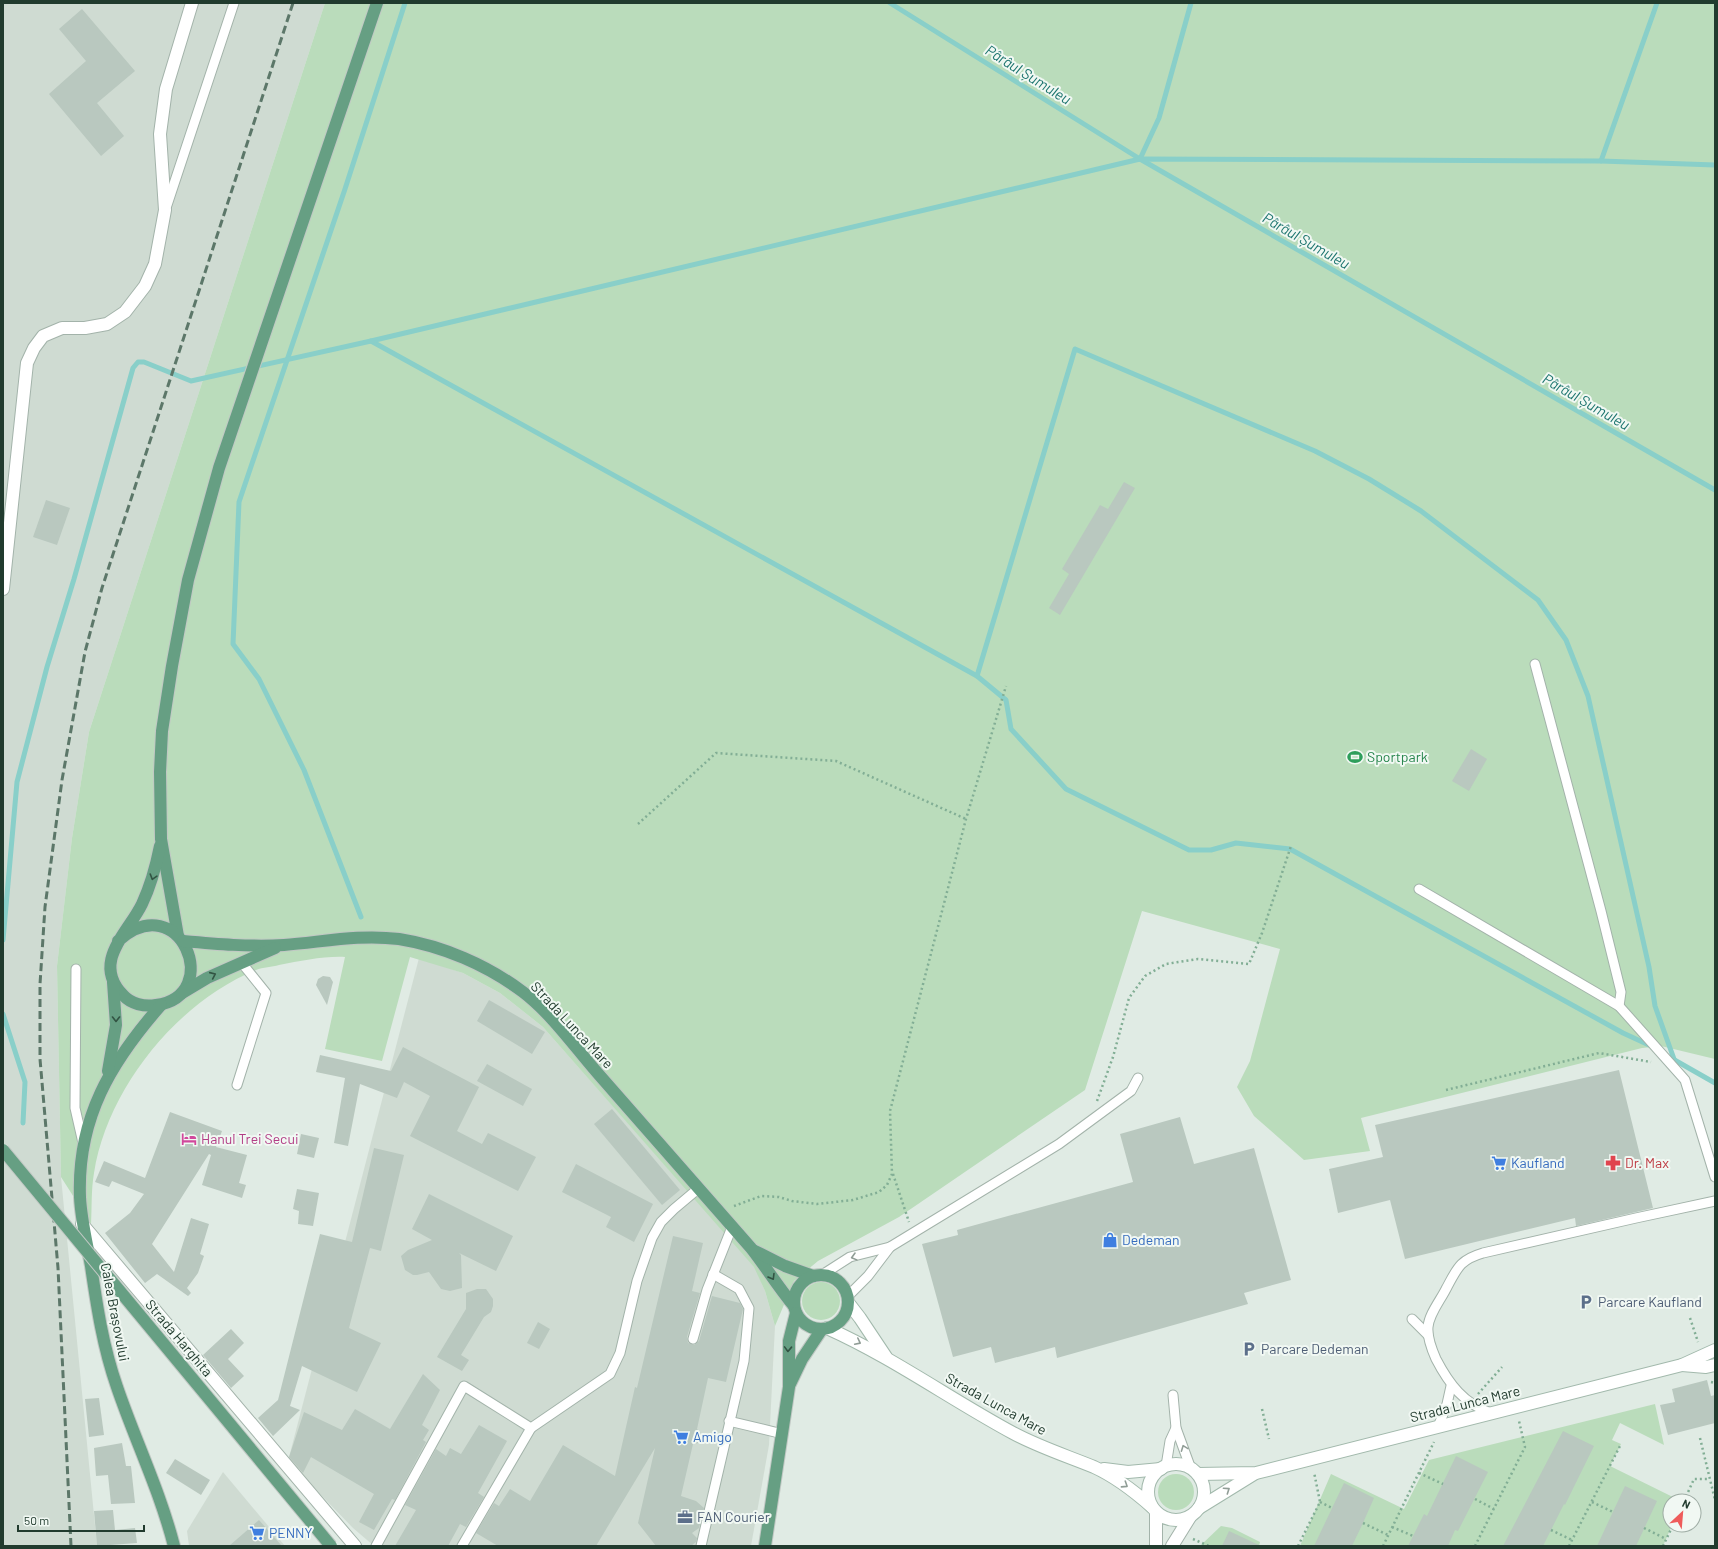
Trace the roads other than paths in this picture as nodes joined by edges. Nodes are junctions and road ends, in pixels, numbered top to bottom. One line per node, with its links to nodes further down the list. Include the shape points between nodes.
1 (192, 3): 4 (main road, via 166,89 161,126)
2 (234, 3): 4 (lane)
3 (377, 3): 7 (main road, via 219,468 188,580 162,731 159,812)
4 (165, 210): 5 (main road, via 155,264 145,286 125,312 107,324 85,328 62,328 43,336 29,358)
5 (3, 589)
6 (1535, 664): 17 (lane, via 1621,992)
7 (161, 839): 9 (main road); 10 (main road, one-way to 10, via 148,891)
8 (1418, 889): 17 (lane)
9 (180, 938): 10 (main road, via 167,929 154,925 134,929); 11 (main road, Strada Lunca Mare, via 231,945); 15 (main road, via 191,962 188,980)
10 (118, 941): 14 (main road, via 112,953 110,966)
11 (284, 945): 12 (main road, Strada Lunca Mare); 24 (main road, Strada Lunca Mare, via 344,938 399,940 430,946 479,964 524,993 541,1009)
12 (241, 962): 15 (main road, Strada Lunca Mare, one-way to 12); 20 (lane, via 266,993)
13 (76, 969): 21 (lane, via 75,1108)
14 (113, 980): 16 (main road, via 124,996 132,1002 151,1006); 18 (main road, Calea Brașovului, one-way to 18, via 116,1025)
15 (180, 994): 16 (main road)
16 (161, 1005): 18 (main road, Calea Brașovului, via 125,1048)
17 (1619, 1006): 23 (lane, via 1685,1080)
18 (106, 1078): 21 (main road, Calea Brașovului, via 90,1119)
19 (1138, 1078): 28 (lane, via 1131,1091 1059,1144)
20 (237, 1085)
21 (84, 1146): 26 (main road, Calea Brașovului, via 80,1172)
22 (3, 1150): 58 (main road, Strada Harghita, bridge)
23 (1715, 1177)
24 (699, 1188): 27 (main road, Strada Lunca Mare); 48 (lane, via 661,1222 652,1238 637,1281 620,1353 610,1374)
25 (1715, 1202): 36 (lane, via 1468,1258 1458,1266 1431,1316)
26 (82, 1224): 57 (main road, Calea Brașovului, via 98,1317 116,1386 165,1515); 59 (main road)
27 (732, 1227): 29 (main road, Strada Lunca Mare); 30 (lane)
28 (890, 1247): 31 (lane, one-way to 31, via 850,1257); 32 (lane)
29 (751, 1248): 31 (main road, Strada Lunca Mare, via 785,1266); 33 (main road, Strada Lunca Mare, one-way to 33)
30 (713, 1274): 37 (lane); 46 (lane, via 739,1290 749,1308 744,1361)
31 (817, 1275): 32 (main road, via 828,1275 839,1281); 33 (main road, via 807,1278 798,1287 795,1293)
32 (849, 1301): 35 (main road, via 843,1318 836,1325); 39 (main road, Strada Lunca Mare)
33 (795, 1309): 35 (main road, via 800,1320 807,1325); 43 (main road, one-way to 43, via 789,1341)
34 (1412, 1319): 36 (lane)
35 (825, 1329): 39 (main road, Strada Lunca Mare, one-way to 39); 43 (main road, via 802,1359)
36 (1428, 1335): 42 (lane, via 1432,1350)
37 (693, 1339)
38 (1715, 1350): 40 (main road, Strada Lunca Mare)
39 (887, 1358): 51 (main road, Strada Lunca Mare, via 1015,1434)
40 (1682, 1365): 41 (main road, Strada Lunca Mare); 45 (main road, Strada Lunca Mare)
41 (1715, 1366)
42 (1451, 1386): 45 (lane, via 1470,1403); 47 (lane)
43 (788, 1387): 50 (main road)
44 (1173, 1396): 49 (lane)
45 (1491, 1413): 47 (main road, Strada Lunca Mare)
46 (729, 1421): 50 (lane); 62 (lane)
47 (1440, 1426): 54 (main road, Strada Lunca Mare)
48 (531, 1428): 60 (lane, via 464,1386); 61 (lane)
49 (1176, 1428): 52 (lane); 53 (lane, one-way to 49)
50 (783, 1434): 63 (main road)
51 (1095, 1468): 52 (main road, Strada Lunca Mare, via 1128,1472); 55 (main road, Strada Lunca Mare, one-way to 55, via 1125,1485)
52 (1163, 1468): 53 (main road, via 1180,1464); 55 (main road, via 1154,1475 1149,1486 1148,1497)
53 (1194, 1472): 54 (main road, Strada Lunca Mare); 56 (main road, via 1204,1489 1203,1502)
54 (1256, 1473): 56 (main road, Strada Lunca Mare, one-way to 54)
55 (1154, 1509): 56 (main road, via 1172,1520 1180,1520); 64 (main road)
56 (1195, 1513): 65 (main road)
57 (174, 1546)
58 (331, 1546)
59 (355, 1546)
60 (376, 1546)
61 (462, 1546)
62 (701, 1546)
63 (764, 1546)
64 (1156, 1546)
65 (1172, 1546)

